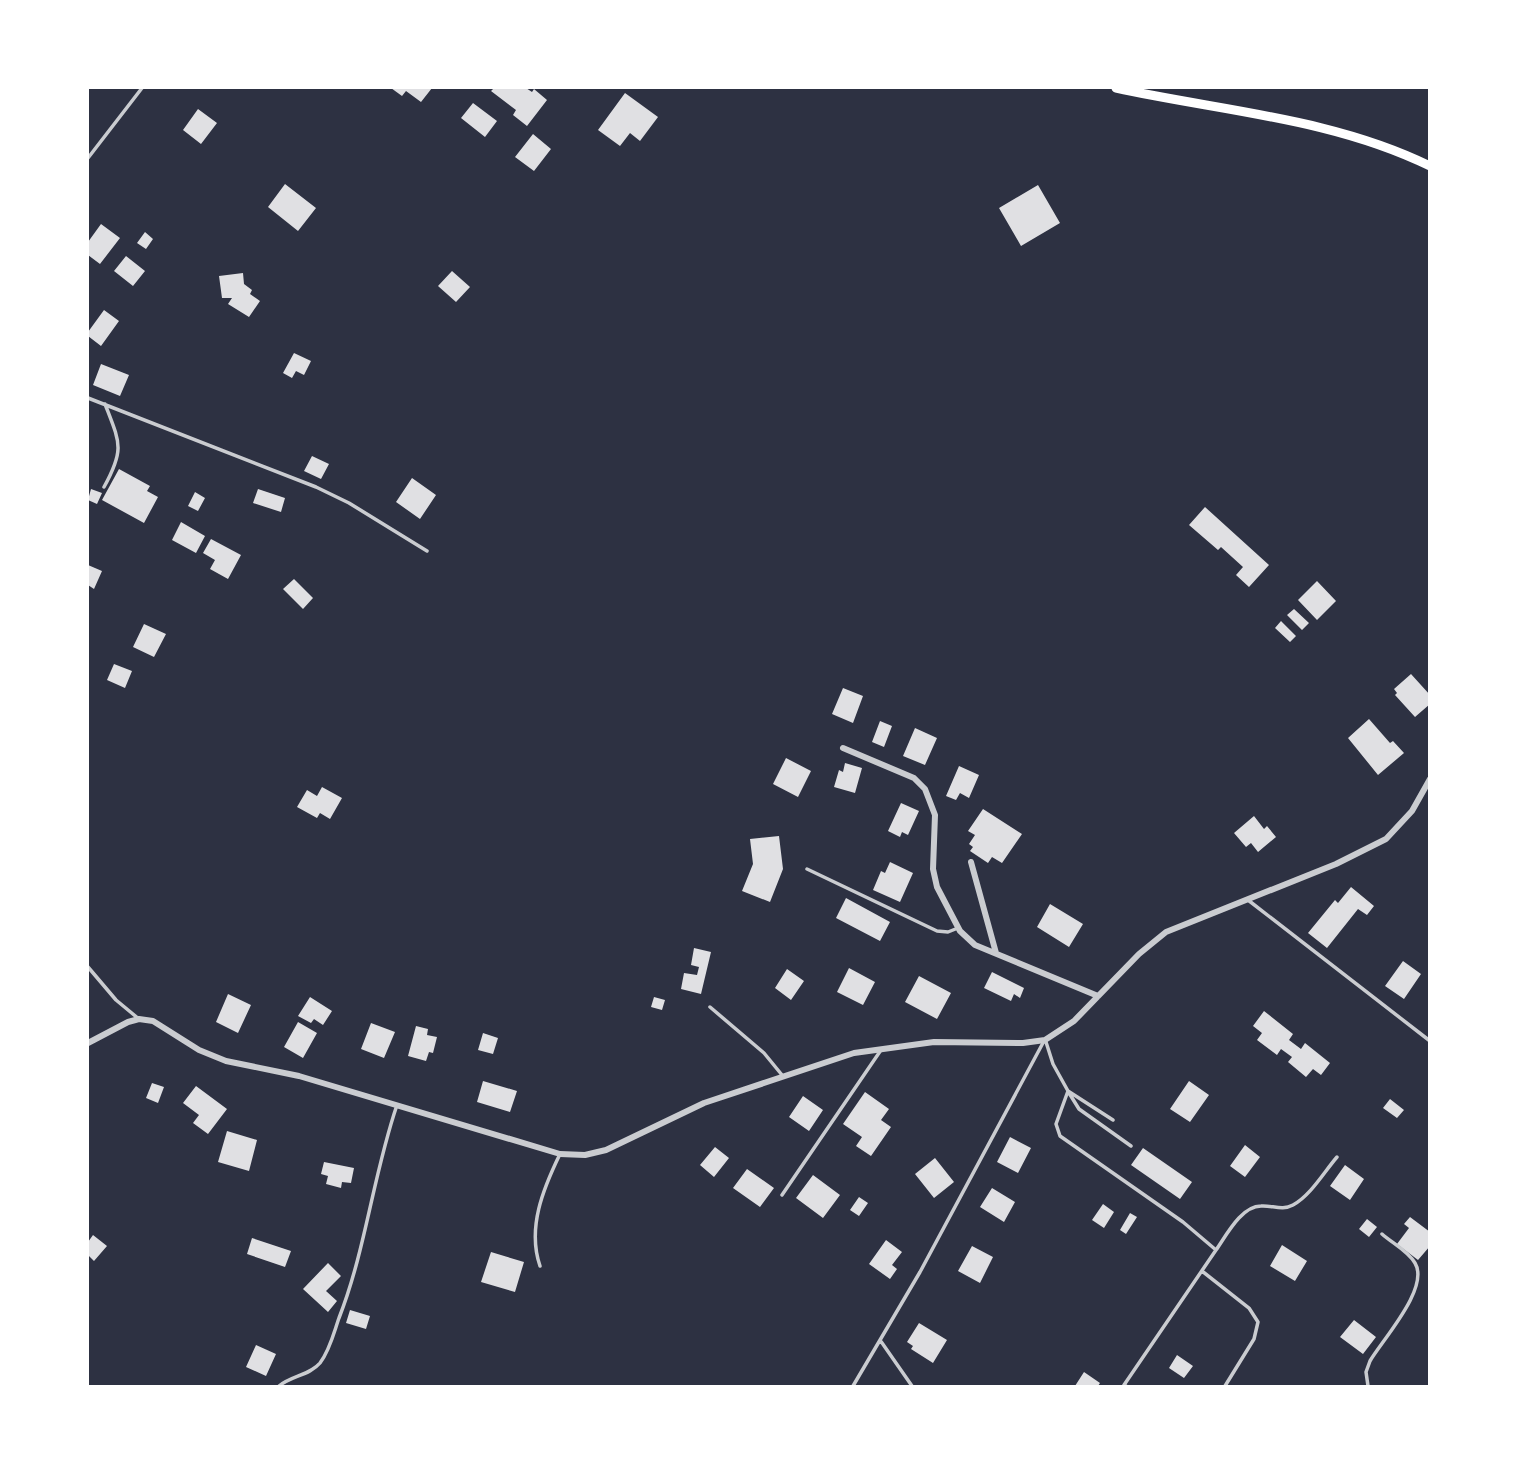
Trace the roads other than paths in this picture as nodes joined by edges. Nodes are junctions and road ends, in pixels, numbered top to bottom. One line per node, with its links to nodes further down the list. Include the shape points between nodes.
1 (142, 88): 3 (lane)
2 (1116, 88): 4 (main road, via 1328,128)
3 (88, 159)
4 (1430, 166)
5 (88, 398): 6 (lane)
6 (105, 404): 7 (lane, via 119,447 117,464); 8 (lane, via 316,486)
7 (104, 487)
8 (427, 551)
9 (843, 748): 14 (street, via 914,778 928,793 935,815 934,876)
10 (1430, 779): 13 (street, via 1412,811 1386,839)
11 (971, 862): 15 (street)
12 (807, 869): 14 (lane, via 931,929)
13 (1247, 899): 17 (street, via 1159,936); 21 (lane)
14 (958, 928): 15 (street, via 968,941)
15 (996, 953): 17 (street)
16 (88, 967): 19 (lane)
17 (1098, 996): 20 (street, via 1069,1026)
18 (710, 1007): 24 (lane, via 764,1053)
19 (139, 1019): 22 (street); 26 (street, via 159,1023 199,1050 226,1061 299,1076)
20 (1045, 1040): 23 (street); 25 (lane); 36 (lane)
21 (1430, 1041)
22 (88, 1043)
23 (882, 1048): 24 (street); 31 (lane)
24 (782, 1075): 29 (street, via 704,1103 607,1150)
25 (1068, 1091): 27 (lane); 28 (lane, via 1079,1109); 33 (lane, via 1056,1124 1060,1136 1184,1222)
26 (397, 1105): 29 (street); 38 (lane, via 358,1264 327,1349 316,1367)
27 (1113, 1120)
28 (1131, 1146)
29 (560, 1154): 34 (lane, via 535,1229)
30 (1337, 1157): 33 (lane, via 1295,1204 1257,1206 1247,1211)
31 (782, 1195)
32 (1382, 1234): 42 (lane, via 1413,1260 1419,1280 1370,1361)
33 (1216, 1250): 35 (lane)
34 (540, 1266)
35 (1202, 1272): 37 (lane); 41 (lane, via 1249,1308 1258,1322 1254,1339)
36 (880, 1340): 39 (lane); 40 (lane)
37 (1124, 1386)
38 (279, 1387)
39 (853, 1387)
40 (912, 1387)
41 (1225, 1387)
42 (1368, 1387)

